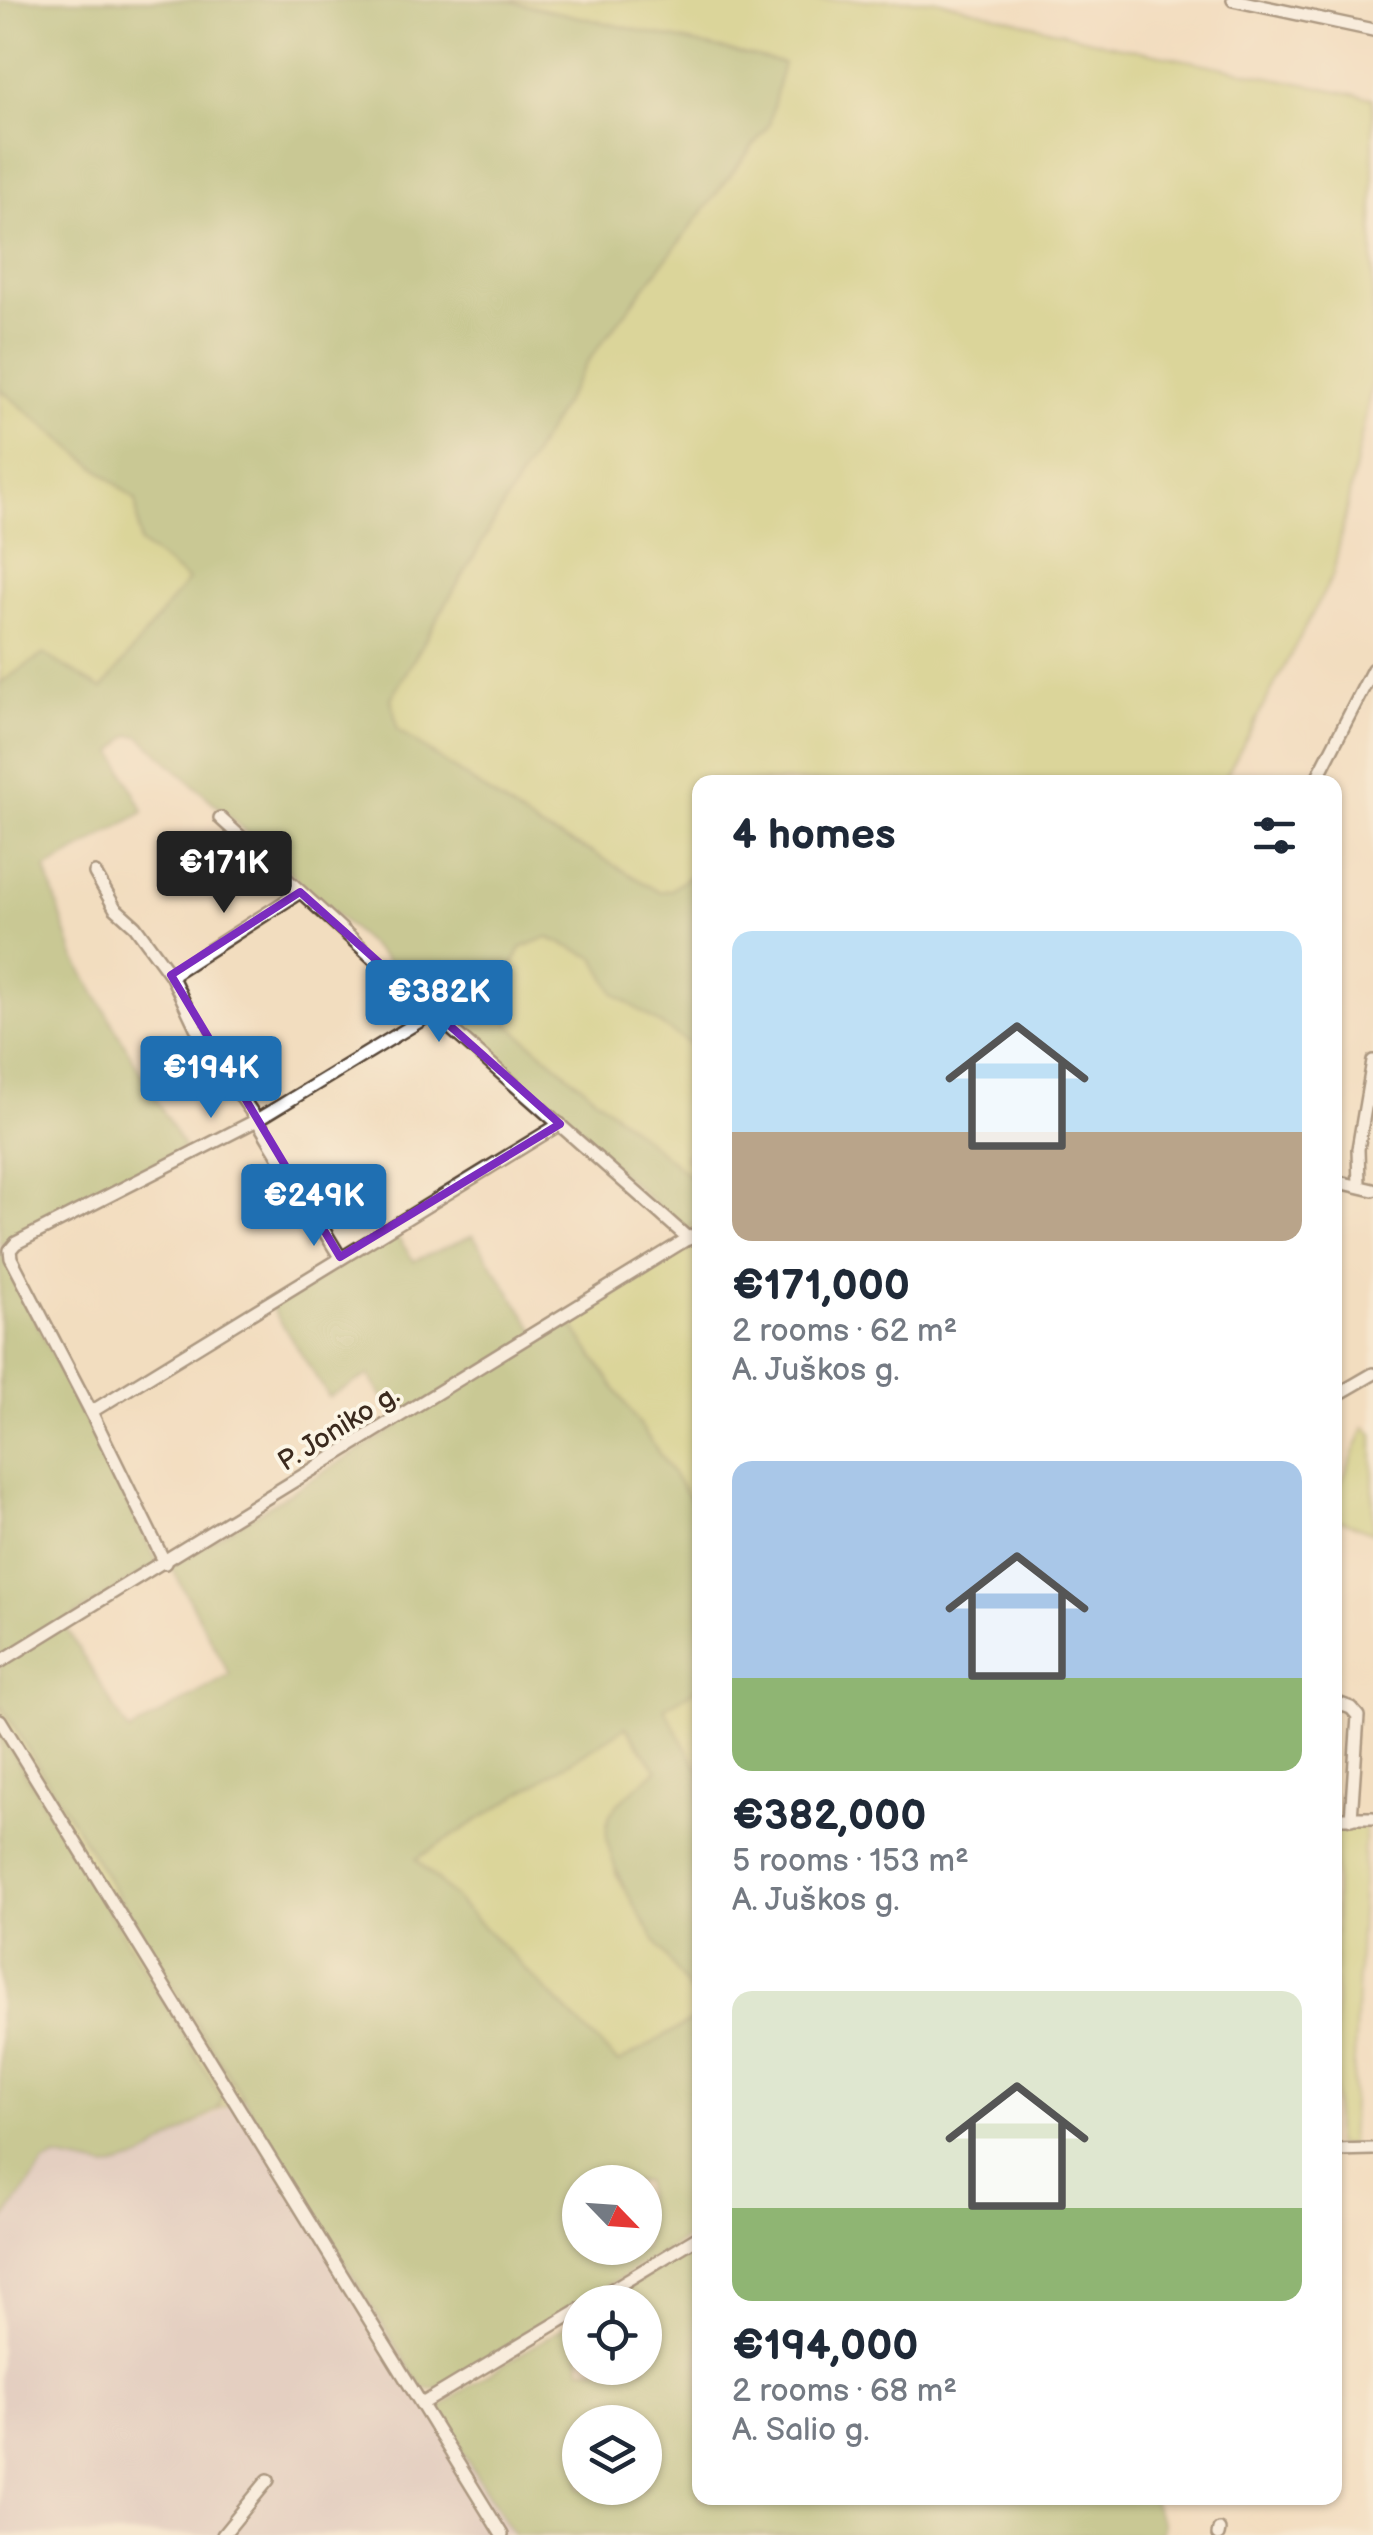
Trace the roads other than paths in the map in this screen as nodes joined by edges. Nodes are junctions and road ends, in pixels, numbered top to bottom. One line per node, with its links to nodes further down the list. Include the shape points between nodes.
1 (1233, 0): 2 (street)
2 (1373, 30)
3 (1373, 669): 4 (street)
4 (1319, 775)
5 (220, 818): 7 (street)
6 (94, 873): 8 (street)
7 (300, 892): 8 (street); 9 (street)
8 (170, 976): 11 (street, via 200,1036)
9 (433, 1012): 11 (street); 12 (street)
10 (1373, 1062): 14 (street)
11 (257, 1120): 18 (street); 21 (street, via 10,1250)
12 (560, 1124): 16 (street); 18 (street)
13 (1342, 1181): 14 (street)
14 (1359, 1184): 15 (street)
15 (1373, 1190)
16 (692, 1233)
17 (692, 1236): 22 (street, P. Joniko g.)
18 (340, 1257): 21 (street)
19 (1373, 1374): 20 (street)
20 (1342, 1392)
21 (91, 1412): 22 (street)
22 (165, 1563): 23 (street, P. Joniko g.)
23 (0, 1662)
24 (1342, 1705): 28 (street, via 1358,1716)
25 (0, 1720): 34 (street)
26 (1342, 1818): 28 (street)
27 (1373, 1818): 28 (street)
28 (1351, 1819)
29 (1373, 2149): 30 (street)
30 (1342, 2150)
31 (692, 2241): 32 (street)
32 (618, 2285)
33 (562, 2320): 34 (street)
34 (422, 2404): 37 (street)
35 (268, 2480): 36 (street)
36 (223, 2535)
37 (502, 2535)

